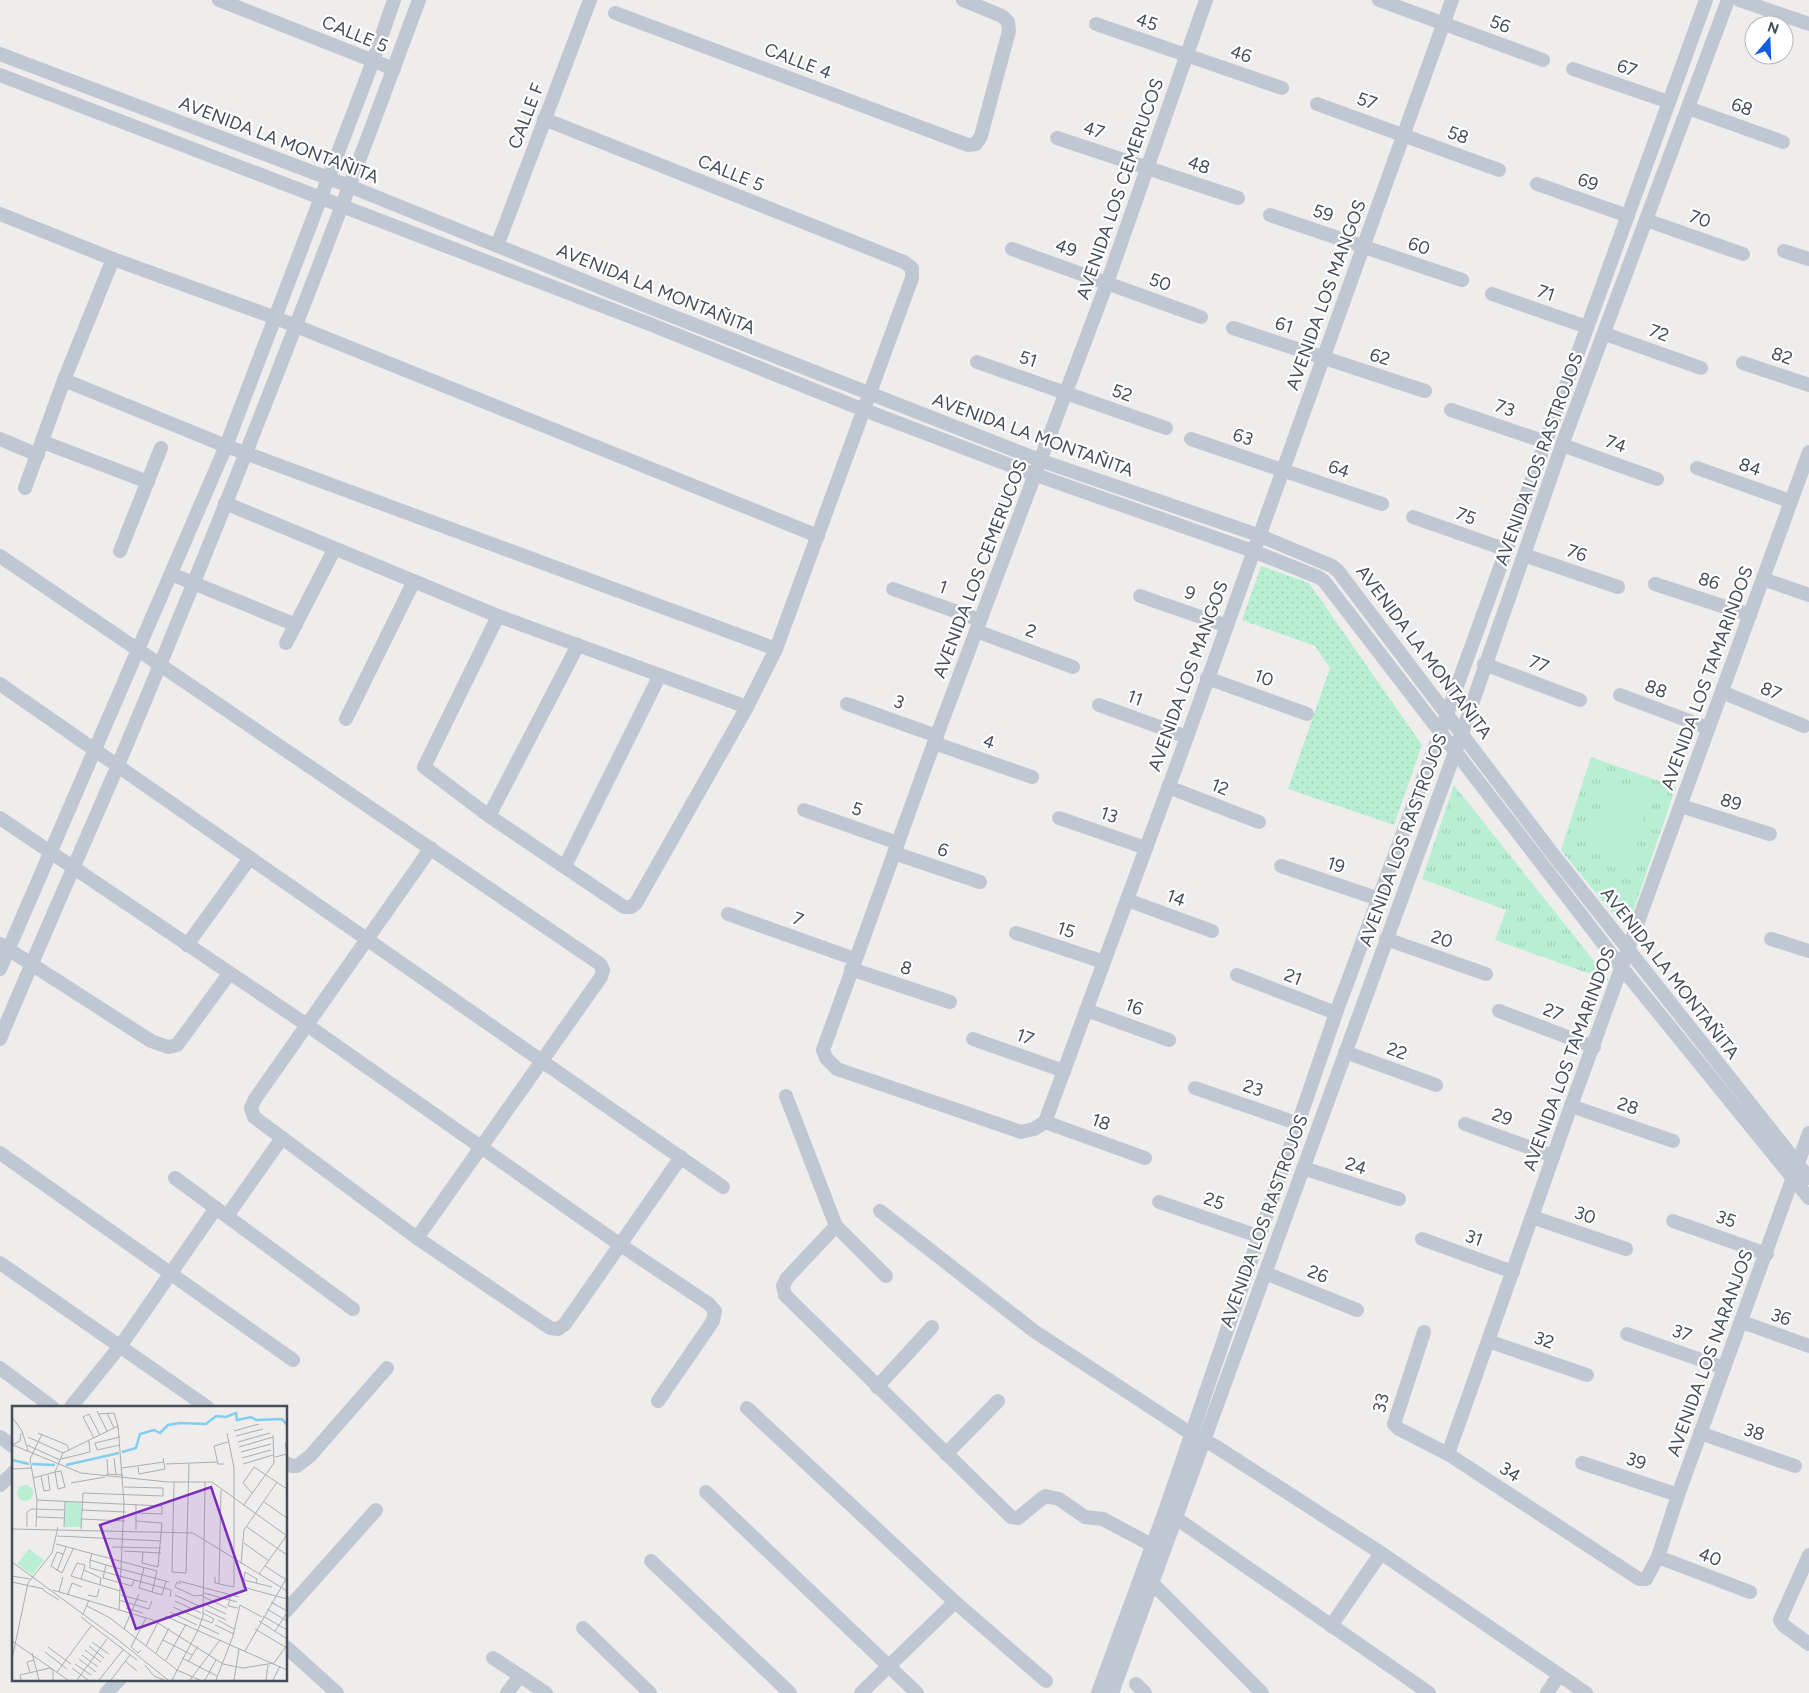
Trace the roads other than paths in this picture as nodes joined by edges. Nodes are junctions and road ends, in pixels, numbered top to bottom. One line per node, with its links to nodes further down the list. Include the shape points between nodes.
1 (219, 0): 19 (street, CALLE 5)
2 (394, 0): 19 (street)
3 (419, 0): 20 (street)
4 (590, 0): 27 (street, CALLE F)
5 (963, 0): 12 (street, CALLE 4, via 1002,16 1008,22 981,136 976,144 968,145)
6 (1206, 0): 17 (street, AVENIDA LOS CEMERUCOS)
7 (1380, 0): 13 (street, 56)
8 (1452, 0): 13 (street, AVENIDA LOS MANGOS)
9 (1706, 0): 24 (street, AVENIDA LOS RASTROJOS)
10 (1728, 0): 26 (street, AVENIDA LOS RASTROJOS)
11 (1739, 0): 15 (street)
12 (615, 13)
13 (1444, 23): 18 (street, 56); 28 (street, AVENIDA LOS MANGOS)
14 (1096, 24): 17 (street, 45)
15 (1809, 24)
16 (0, 54): 33 (street, AVENIDA LA MONTAÑITA)
17 (1186, 56): 23 (street, 46); 31 (street, AVENIDA LOS CEMERUCOS)
18 (1543, 60)
19 (373, 61): 20 (street, CALLE 5); 33 (street)
20 (394, 69): 35 (street)
21 (1573, 69): 24 (street, 67)
22 (0, 76): 36 (street, AVENIDA LA MONTAÑITA)
23 (1282, 88)
24 (1669, 102): 41 (street, AVENIDA LOS RASTROJOS)
25 (1317, 104): 28 (street, 57)
26 (1688, 108): 30 (street, 68); 42 (street, AVENIDA LOS RASTROJOS)
27 (544, 119): 43 (street, CALLE F); 67 (street, CALLE 5, via 904,262 912,268 912,278)
28 (1404, 135): 32 (street, 58); 44 (street, AVENIDA LOS MANGOS)
29 (1056, 138): 31 (street, 47)
30 (1783, 142)
31 (1148, 168): 37 (street, 48); 51 (street, AVENIDA LOS CEMERUCOS)
32 (1499, 170)
33 (327, 178): 35 (street, AVENIDA LA MONTAÑITA); 36 (street)
34 (1537, 184): 41 (street, 69)
35 (349, 186): 38 (street); 43 (street, AVENIDA LA MONTAÑITA)
36 (319, 196): 38 (street, AVENIDA LA MONTAÑITA); 54 (street)
37 (1238, 198)
38 (343, 206): 55 (street); 68 (street, AVENIDA LA MONTAÑITA)
39 (0, 214): 48 (street)
40 (1270, 215): 44 (street, 59)
41 (1628, 216): 56 (street, AVENIDA LOS RASTROJOS)
42 (1646, 220): 47 (street, 70); 58 (street, AVENIDA LOS RASTROJOS)
43 (497, 246): 67 (street, AVENIDA LA MONTAÑITA)
44 (1364, 246): 50 (street, 60); 59 (street, AVENIDA LOS MANGOS)
45 (1012, 249): 51 (street, 49)
46 (1784, 251): 49 (street)
47 (1742, 254)
48 (113, 259): 54 (street); 63 (street)
49 (1809, 259)
50 (1462, 280)
51 (1107, 283): 53 (street, 50); 66 (street, AVENIDA LOS CEMERUCOS)
52 (1492, 294): 56 (street, 71)
53 (1201, 317)
54 (276, 318): 55 (street); 76 (street)
55 (295, 326): 78 (street); 94 (street)
56 (1587, 327): 74 (street, AVENIDA LOS RASTROJOS)
57 (1233, 328): 59 (street, 61)
58 (1605, 334): 62 (street, 72); 75 (street, AVENIDA LOS RASTROJOS)
59 (1323, 358): 65 (street, 62); 84 (street, AVENIDA LOS MANGOS)
60 (977, 362): 66 (street, 51)
61 (1743, 363): 64 (street, 82)
62 (1701, 368)
63 (64, 380): 73 (street); 76 (street)
64 (1809, 385)
65 (1425, 391)
66 (1066, 393): 70 (street, 52); 81 (street, AVENIDA LOS CEMERUCOS)
67 (869, 394): 68 (street); 81 (street, AVENIDA LA MONTAÑITA)
68 (864, 410): 85 (street, AVENIDA LA MONTAÑITA); 94 (street)
69 (1451, 410): 74 (street, 73)
70 (1166, 428)
71 (0, 439): 80 (street)
72 (1191, 439): 84 (street, 63)
73 (43, 442): 80 (street); 87 (street)
74 (1546, 442): 96 (street, AVENIDA LOS RASTROJOS)
75 (1562, 445): 86 (street, 74); 99 (street, AVENIDA LOS RASTROJOS)
76 (226, 446): 78 (street); 101 (street)
77 (161, 448): 87 (street)
78 (246, 452): 90 (street); 117 (street)
79 (1809, 452): 83 (street, AVENIDA LOS TAMARINDOS)
80 (38, 455): 88 (street)
81 (1042, 461): 85 (street, AVENIDA LOS CEMERUCOS); 93 (street, AVENIDA LA MONTAÑITA)
82 (1697, 468): 89 (street, 84)
83 (1806, 468): 89 (street, AVENIDA LOS TAMARINDOS)
84 (1283, 470): 91 (street, 64); 93 (street, AVENIDA LOS MANGOS)
85 (1036, 475): 98 (street, AVENIDA LA MONTAÑITA); 113 (street, AVENIDA LOS CEMERUCOS)
86 (1657, 479)
87 (148, 482): 97 (street)
88 (25, 488)
89 (1790, 501): 102 (street, AVENIDA LOS TAMARINDOS)
90 (225, 503): 95 (street); 104 (street)
91 (1382, 504)
92 (1413, 517): 96 (street, 75)
93 (1258, 535): 98 (street, AVENIDA LOS MANGOS); 132 (street, AVENIDA LA MONTAÑITA, via 1338,571)
94 (818, 536): 117 (street)
95 (334, 550): 103 (street); 112 (street)
96 (1507, 550): 132 (street, AVENIDA LOS RASTROJOS)
97 (120, 551)
98 (1253, 551): 114 (street, AVENIDA LOS MANGOS); 137 (street, AVENIDA LA MONTAÑITA, via 1324,581)
99 (1524, 555): 106 (street, 76); 120 (street, AVENIDA LOS RASTROJOS)
100 (0, 556): 118 (street)
101 (170, 574): 104 (street); 118 (street)
102 (1763, 579): 108 (street); 110 (street, AVENIDA LOS TAMARINDOS)
103 (414, 581): 111 (street); 133 (street)
104 (193, 583): 112 (street); 119 (street)
105 (1655, 584): 110 (street, 86)
106 (1618, 587)
107 (892, 589): 113 (street, 1)
108 (1809, 595)
109 (1140, 596): 114 (street, 9)
110 (1750, 615): 125 (street, AVENIDA LOS TAMARINDOS)
111 (498, 616): 116 (street); 147 (street, via 424,767)
112 (296, 625): 115 (street)
113 (978, 626): 121 (street, 2); 139 (street, AVENIDA LOS CEMERUCOS)
114 (1227, 626): 123 (street, AVENIDA LOS MANGOS)
115 (286, 643)
116 (578, 645): 122 (street); 147 (street)
117 (776, 649): 130 (street)
118 (140, 650): 119 (street); 140 (street)
119 (160, 664): 142 (street); 152 (street)
120 (1484, 664): 127 (street, 77); 136 (street, AVENIDA LOS RASTROJOS)
121 (1073, 666)
122 (660, 675): 130 (street); 157 (street)
123 (1207, 678): 131 (street, 10); 138 (street, AVENIDA LOS MANGOS)
124 (0, 684): 140 (street)
125 (1722, 692): 134 (street, 87); 135 (street, AVENIDA LOS TAMARINDOS)
126 (1620, 695): 135 (street, 88)
127 (1580, 700)
128 (847, 704): 139 (street, 3)
129 (1099, 705): 138 (street, 11)
130 (747, 707): 157 (street, via 636,903 624,907)
131 (1308, 714)
132 (1447, 714): 136 (street, AVENIDA LA MONTAÑITA); 137 (street, AVENIDA LOS RASTROJOS)
133 (346, 719)
134 (1804, 726)
135 (1708, 728): 145 (street, AVENIDA LOS TAMARINDOS)
136 (1462, 732): 141 (street, AVENIDA LOS RASTROJOS); 171 (street, AVENIDA LA MONTAÑITA)
137 (1440, 733): 141 (street, AVENIDA LA MONTAÑITA); 161 (street, AVENIDA LOS RASTROJOS)
138 (1187, 737): 144 (street, AVENIDA LOS MANGOS)
139 (936, 740): 143 (street, 4); 153 (street, AVENIDA LOS CEMERUCOS)
140 (95, 749): 142 (street); 155 (street)
141 (1454, 751): 167 (street, AVENIDA LOS RASTROJOS); 176 (street, AVENIDA LA MONTAÑITA)
142 (118, 765): 156 (street); 159 (street)
143 (1032, 776)
144 (1168, 787): 150 (street, 12); 154 (street, AVENIDA LOS MANGOS)
145 (1681, 806): 151 (street, 89); 171 (street, AVENIDA LOS TAMARINDOS)
146 (804, 810): 153 (street, 5)
147 (489, 816): 157 (street)
148 (0, 818): 155 (street)
149 (1059, 818): 154 (street, 13)
150 (1259, 822)
151 (1770, 834)
152 (431, 848): 166 (street); 191 (street, via 600,964 603,970 601,977)
153 (896, 848): 160 (street, 6); 174 (street, AVENIDA LOS CEMERUCOS)
154 (1146, 848): 162 (street, AVENIDA LOS MANGOS)
155 (51, 853): 159 (street); 170 (street)
156 (250, 858): 166 (street); 169 (street)
157 (565, 866)
158 (1281, 866): 161 (street, 19)
159 (72, 869): 169 (street); 175 (street)
160 (980, 882)
161 (1379, 899): 184 (street, AVENIDA LOS RASTROJOS)
162 (1127, 900): 164 (street, 14); 173 (street, AVENIDA LOS MANGOS)
163 (728, 914): 174 (street, 7)
164 (1212, 931)
165 (1016, 934): 173 (street, 15)
166 (366, 938): 185 (street); 191 (street)
167 (1386, 939): 179 (street, 20); 190 (street, AVENIDA LOS RASTROJOS)
168 (1772, 939): 172 (street)
169 (187, 945): 178 (street)
170 (4, 947): 175 (street); 177 (street)
171 (1628, 950): 176 (street, AVENIDA LOS TAMARINDOS); 208 (street, AVENIDA LA MONTAÑITA)
172 (1809, 951)
173 (1104, 962): 182 (street, AVENIDA LOS MANGOS)
174 (853, 964): 181 (street, 8); 197 (street, AVENIDA LOS CEMERUCOS, via 823,1050 837,1069 1009,1129 1021,1132)
175 (31, 965): 178 (street, via 158,1045 168,1047 177,1045); 186 (street)
176 (1622, 968): 189 (street, AVENIDA LOS TAMARINDOS); 212 (street, AVENIDA LA MONTAÑITA)
177 (0, 969)
178 (228, 974): 185 (street)
179 (1486, 974)
180 (1237, 975): 184 (street, 21)
181 (950, 1002)
182 (1086, 1010): 188 (street, 16); 192 (street, AVENIDA LOS MANGOS)
183 (1499, 1011): 189 (street, 27)
184 (1336, 1013): 198 (street, AVENIDA LOS RASTROJOS)
185 (307, 1025): 201 (street, via 251,1108 254,1117); 203 (street)
186 (0, 1039)
187 (973, 1039): 192 (street, 17)
188 (1169, 1040)
189 (1594, 1047): 196 (street, AVENIDA LOS TAMARINDOS)
190 (1345, 1052): 193 (street, 22); 209 (street, AVENIDA LOS RASTROJOS)
191 (544, 1060): 203 (street); 206 (street)
192 (1064, 1071): 197 (street, AVENIDA LOS MANGOS)
193 (1436, 1085)
194 (1195, 1088): 198 (street, 23)
195 (786, 1096): 221 (street)
196 (1571, 1106): 202 (street, 28); 205 (street, AVENIDA LOS TAMARINDOS)
197 (1046, 1122): 207 (street, 18)
198 (1299, 1124): 222 (street, AVENIDA LOS RASTROJOS)
199 (1465, 1124): 205 (street, 29)
200 (1809, 1133): 208 (street, AVENIDA LOS NARANJOS)
201 (282, 1138): 218 (street); 223 (street)
202 (1673, 1141)
203 (482, 1148): 223 (street); 225 (street)
204 (0, 1153): 231 (street)
205 (1553, 1156): 219 (street, AVENIDA LOS TAMARINDOS)
206 (681, 1157): 213 (street); 225 (street)
207 (1145, 1158)
208 (1797, 1164): 211 (street, AVENIDA LA MONTAÑITA); 212 (street, AVENIDA LOS NARANJOS)
209 (1303, 1168): 215 (street, 24); 230 (street, AVENIDA LOS RASTROJOS)
210 (175, 1178): 218 (street)
211 (1809, 1178)
212 (1792, 1179): 214 (street, AVENIDA LA MONTAÑITA); 227 (street, AVENIDA LOS NARANJOS)
213 (723, 1187)
214 (1809, 1198)
215 (1398, 1199)
216 (1159, 1202): 222 (street, 25)
217 (880, 1211): 254 (street, via 1034,1331)
218 (221, 1212): 231 (street); 233 (street)
219 (1532, 1217): 226 (street, 30); 229 (street, AVENIDA LOS TAMARINDOS)
220 (1673, 1221): 227 (street, 35)
221 (836, 1226): 232 (street); 247 (street, via 787,1278 783,1286 785,1295)
222 (1258, 1236): 254 (street, AVENIDA LOS RASTROJOS)
223 (417, 1238): 225 (street, via 550,1328 558,1329 565,1324)
224 (1422, 1239): 229 (street, 31)
225 (619, 1244): 248 (street, via 715,1311 713,1321)
226 (1626, 1249)
227 (1767, 1254): 235 (street, AVENIDA LOS NARANJOS)
228 (0, 1263): 240 (street)
229 (1513, 1272): 239 (street, AVENIDA LOS TAMARINDOS)
230 (1265, 1273): 234 (street, 26); 257 (street, AVENIDA LOS RASTROJOS)
231 (172, 1274): 240 (street); 242 (street)
232 (886, 1276)
233 (353, 1308)
234 (1358, 1310)
235 (1742, 1322): 241 (street, 36); 245 (street, AVENIDA LOS NARANJOS)
236 (932, 1327): 247 (street)
237 (1424, 1332): 260 (street, 33, via 1394,1424)
238 (1627, 1334): 245 (street, 37)
239 (1488, 1342): 246 (street, 32); 260 (street, AVENIDA LOS TAMARINDOS)
240 (121, 1345): 251 (street); 252 (street)
241 (1809, 1346)
242 (293, 1360)
243 (0, 1368): 250 (street)
244 (387, 1368): 262 (street, via 310,1456 297,1466)
245 (1724, 1368): 255 (street, AVENIDA LOS NARANJOS)
246 (1587, 1375)
247 (877, 1387): 259 (street)
248 (658, 1401)
249 (998, 1401): 259 (street)
250 (51, 1406)
251 (72, 1406)
252 (206, 1406)
253 (747, 1408): 278 (street)
254 (1190, 1433): 257 (street); 269 (street, AVENIDA LOS RASTROJOS)
255 (1700, 1434): 263 (street, 38); 267 (street, AVENIDA LOS NARANJOS)
256 (0, 1437): 258 (street)
257 (1204, 1441): 269 (street, AVENIDA LOS RASTROJOS); 271 (street)
258 (12, 1446)
259 (946, 1454): 270 (street, via 1011,1517 1024,1516 1045,1496 1052,1497 1085,1517 1103,1519)
260 (1448, 1454): 276 (street, 34)
261 (1582, 1463): 267 (street, 39)
262 (288, 1464)
263 (1795, 1466)
264 (12, 1474): 265 (street)
265 (0, 1485)
266 (706, 1492): 285 (street)
267 (1678, 1495): 273 (street, AVENIDA LOS NARANJOS)
268 (376, 1510): 279 (street)
269 (1170, 1514): 270 (street, AVENIDA LOS RASTROJOS); 280 (street)
270 (1158, 1548): 275 (street, AVENIDA LOS RASTROJOS)
271 (1381, 1553): 280 (street); 286 (street)
272 (1809, 1555): 282 (street, via 1780,1620)
273 (1658, 1557): 276 (street, AVENIDA LOS NARANJOS, via 1646,1579); 277 (street, 40)
274 (651, 1561): 295 (street)
275 (1147, 1579): 298 (street, AVENIDA LOS RASTROJOS); 299 (street, AVENIDA LOS RASTROJOS); 300 (street)
276 (1639, 1579)
277 (1750, 1592)
278 (955, 1602): 285 (street); 289 (street)
279 (288, 1609)
280 (1331, 1626): 301 (street)
281 (583, 1628): 294 (street)
282 (1809, 1644)
283 (288, 1649): 291 (street)
284 (492, 1658): 287 (street)
285 (888, 1666): 296 (street); 297 (street)
286 (1559, 1675): 302 (street); 303 (street)
287 (520, 1676): 292 (street); 293 (street)
288 (119, 1680): 290 (street)
289 (1046, 1681)
290 (106, 1693)
291 (337, 1693)
292 (507, 1693)
293 (546, 1693)
294 (650, 1693)
295 (790, 1693)
296 (861, 1693)
297 (917, 1693)
298 (1098, 1693)
299 (1112, 1693)
300 (1262, 1693)
301 (1429, 1693)
302 (1547, 1693)
303 (1586, 1693)

